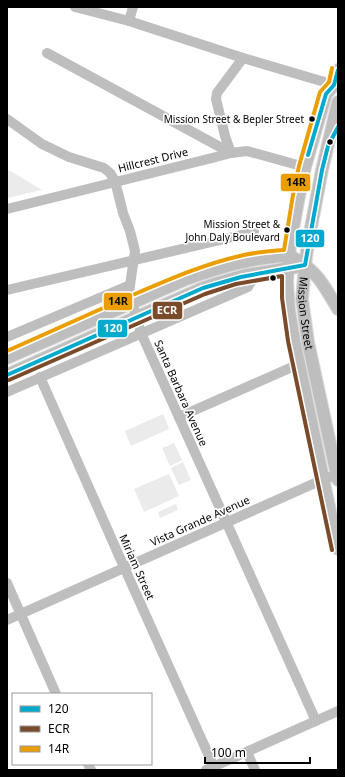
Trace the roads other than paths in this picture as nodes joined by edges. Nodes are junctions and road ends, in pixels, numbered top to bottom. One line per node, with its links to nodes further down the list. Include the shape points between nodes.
1 (75, 7): 3 (street)
2 (133, 7): 3 (street)
3 (129, 21): 5 (street)
4 (47, 53): 12 (street)
5 (243, 58): 7 (street); 12 (street, via 217,92 216,99)
6 (338, 70): 7 (main road, Mission Street)
7 (337, 88): 13 (main road, Mission Street, via 326,94)
8 (338, 102): 11 (main road, Mission Street)
9 (7, 119): 15 (street, via 42,144 69,157 104,168)
10 (338, 127): 11 (main road)
11 (329, 144): 14 (main road, Mission Street)
12 (231, 153): 13 (street, Hillcrest Drive, via 247,151); 15 (street, Hillcrest Drive)
13 (305, 167): 14 (main road); 18 (main road, Mission Street)
14 (322, 170): 20 (main road, Mission Street)
15 (115, 181): 16 (street, Hillcrest Drive); 19 (street, Santa Barbara Avenue, via 135,251)
16 (7, 209)
17 (254, 232): 19 (street)
18 (289, 256): 20 (main road); 21 (main road, Mission Street); 25 (main road, via 260,258 214,269)
19 (134, 260): 23 (street, Santa Barbara Avenue); 24 (street)
20 (305, 265): 21 (main road); 26 (main road, via 321,281); 36 (main road, Mission Street, via 302,299 304,317)
21 (288, 269): 22 (main road); 31 (main road, Mission Street, via 289,310)
22 (252, 274): 27 (main road, via 218,282); 28 (street, via 248,286)
23 (130, 285): 25 (street, Santa Barbara Avenue); 29 (street)
24 (7, 290)
25 (132, 303): 27 (street, Santa Barbara Avenue); 30 (main road)
26 (338, 309)
27 (136, 317): 28 (street, Santa Barbara Avenue); 32 (main road)
28 (142, 333): 33 (street); 35 (street, Santa Barbara Avenue)
29 (7, 337)
30 (7, 358)
31 (299, 364): 35 (street); 37 (main road, Mission Street)
32 (7, 376)
33 (40, 377): 34 (street); 40 (street, Miriam Street)
34 (7, 392)
35 (179, 417): 38 (street, Santa Barbara Avenue)
36 (337, 478): 37 (street, Vista Grande Avenue)
37 (324, 479): 38 (street, Vista Grande Avenue); 39 (main road, Mission Street)
38 (226, 522): 40 (street, Vista Grande Avenue); 46 (street, Santa Barbara Avenue)
39 (338, 549)
40 (124, 568): 42 (street, Vista Grande Avenue); 48 (street, Miriam Street)
41 (7, 583): 42 (street)
42 (20, 614): 43 (street, Vista Grande Avenue); 44 (street)
43 (7, 620)
44 (56, 693)
45 (338, 711): 46 (street)
46 (316, 721): 47 (street)
47 (247, 752): 48 (street); 49 (street)
48 (210, 768)
49 (255, 770)

